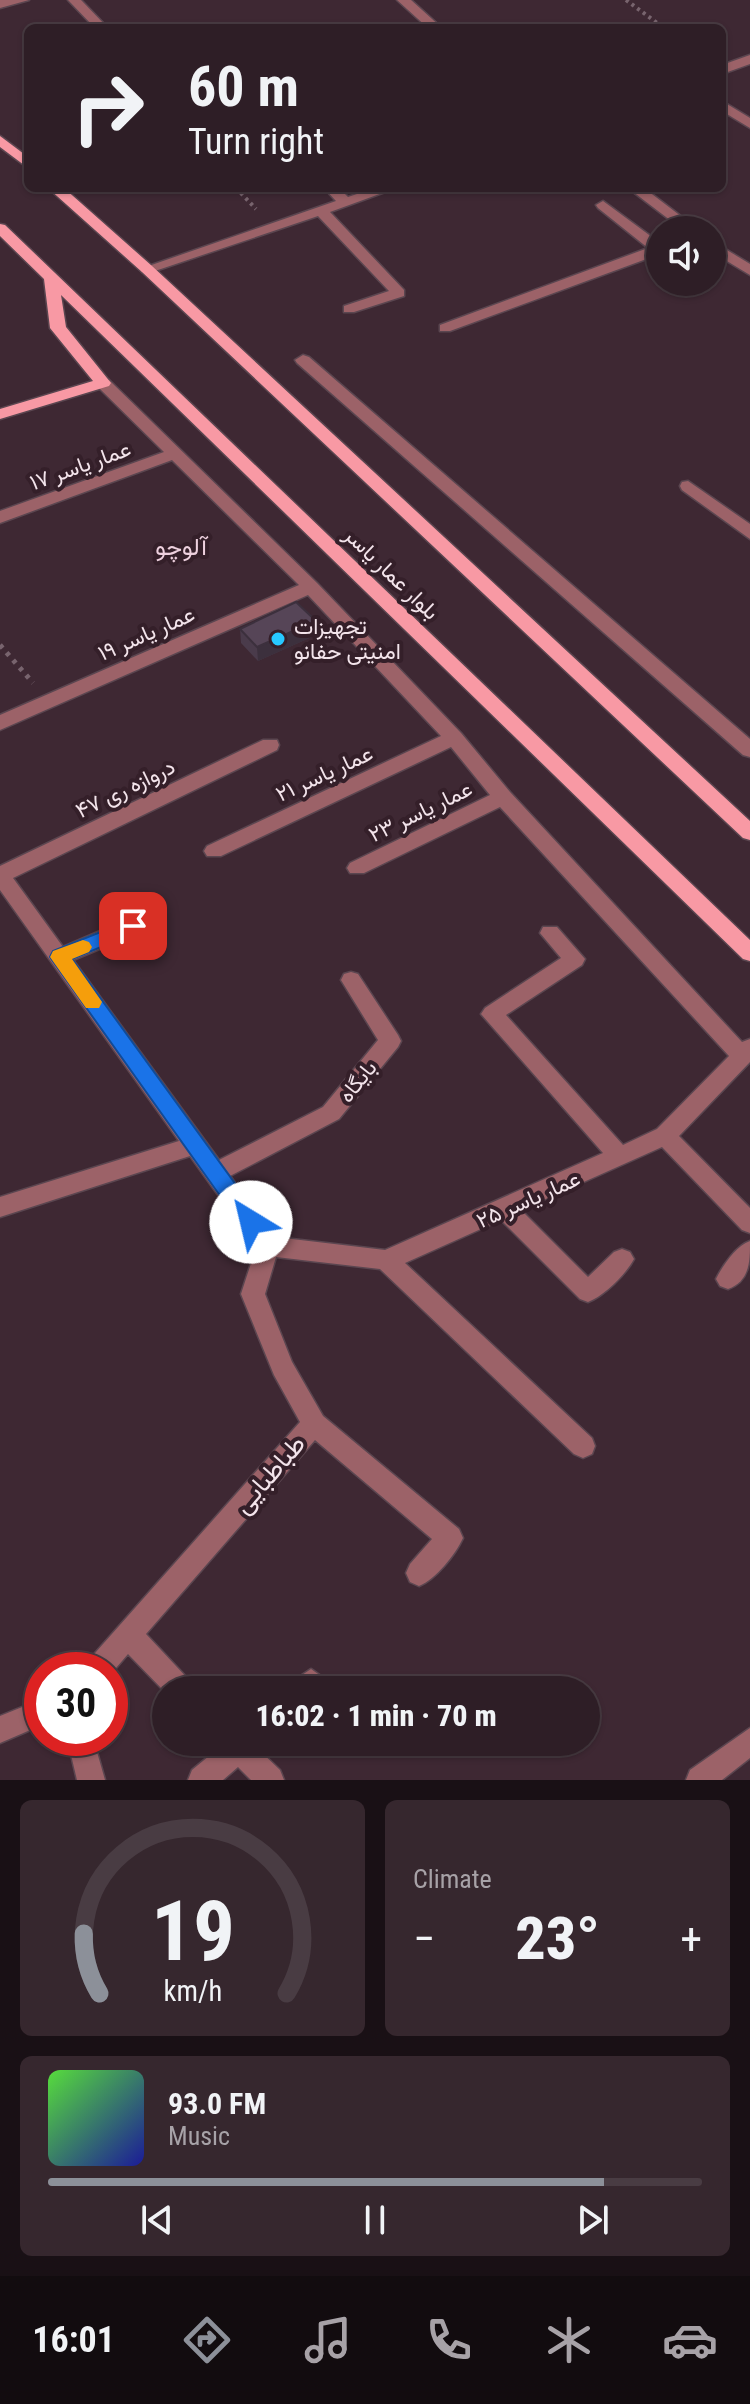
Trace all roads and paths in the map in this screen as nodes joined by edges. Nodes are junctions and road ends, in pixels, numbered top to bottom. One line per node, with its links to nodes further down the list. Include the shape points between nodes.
1 (23, 0): 5 (street)
2 (74, 0): 6 (street)
3 (403, 0): 7 (street)
4 (626, 0): 8 (path)
5 (0, 4)
6 (98, 24)
7 (431, 24)
8 (659, 24)
9 (750, 59): 10 (street)
10 (726, 68)
11 (726, 108): 12 (street)
12 (750, 124)
13 (0, 140): 14 (main road)
14 (24, 161)
15 (60, 192): 27 (main road)
16 (335, 192): 19 (street)
17 (376, 192): 19 (street)
18 (640, 192): 22 (street)
19 (345, 202): 21 (street)
20 (603, 205): 24 (street)
21 (321, 211): 27 (street); 30 (street, via 399,293)
22 (673, 216)
23 (0, 228): 29 (main road, بلوار عمار یاسر)
24 (646, 239)
25 (646, 255): 31 (street)
26 (726, 255): 28 (street)
27 (147, 269): 47 (main road)
28 (750, 271)
29 (51, 278): 33 (main road, via 58,328); 53 (main road, بلوار عمار یاسر)
30 (349, 309)
31 (445, 328)
32 (303, 360): 45 (street)
33 (103, 383): 34 (main road); 35 (street)
34 (0, 414)
35 (174, 454): 37 (street, عمار یاسر ۱۷); 39 (street)
36 (688, 486): 38 (street)
37 (0, 517)
38 (750, 533)
39 (311, 587): 41 (street, عمار یاسر ۱۹); 43 (street)
40 (0, 645): 41 (path)
41 (49, 702): 42 (street, عمار یاسر ۱۹)
42 (0, 723)
43 (454, 738): 46 (street); 48 (street, عمار یاسر ۲۱)
44 (270, 745): 50 (street, دروازه ری ۴۷)
45 (750, 750)
46 (503, 797): 49 (street, عمار یاسر ۲۳); 56 (street)
47 (750, 833)
48 (214, 851)
49 (357, 868)
50 (0, 875): 54 (street)
51 (133, 926): 54 (street)
52 (550, 933): 59 (street, via 575,959 492,1014)
53 (750, 953)
54 (60, 957): 58 (street)
55 (351, 980): 60 (street, بایگاه, via 390,1041 331,1113)
56 (746, 1052): 57 (street, عمار یاسر ۲۵)
57 (665, 1136): 59 (street, عمار یاسر ۲۵); 63 (street)
58 (195, 1145): 60 (street); 61 (street)
59 (621, 1158): 62 (street, عمار یاسر ۲۵)
60 (215, 1173): 64 (street)
61 (0, 1207)
62 (505, 1209): 66 (street, via 588,1292); 67 (street, عمار یاسر ۲۵)
63 (749, 1220)
64 (268, 1246): 67 (street, عمار یاسر ۲۵); 69 (street, طباطبایی, via 253,1294 282,1367)
65 (750, 1251): 68 (street)
66 (622, 1259)
67 (386, 1260): 70 (street)
68 (728, 1279)
69 (314, 1424): 71 (street, via 450,1538); 72 (street, طباطبایی)
70 (583, 1446)
71 (419, 1573)
72 (128, 1635): 73 (street, طباطبایی); 74 (street)
73 (113, 1652)
74 (168, 1676)
75 (24, 1720): 76 (street)
76 (0, 1730)
77 (750, 1741): 84 (street)
78 (85, 1756): 81 (street)
79 (227, 1756): 82 (street)
80 (250, 1756): 83 (street)
81 (91, 1780)
82 (202, 1780)
83 (270, 1780)
84 (700, 1780)

